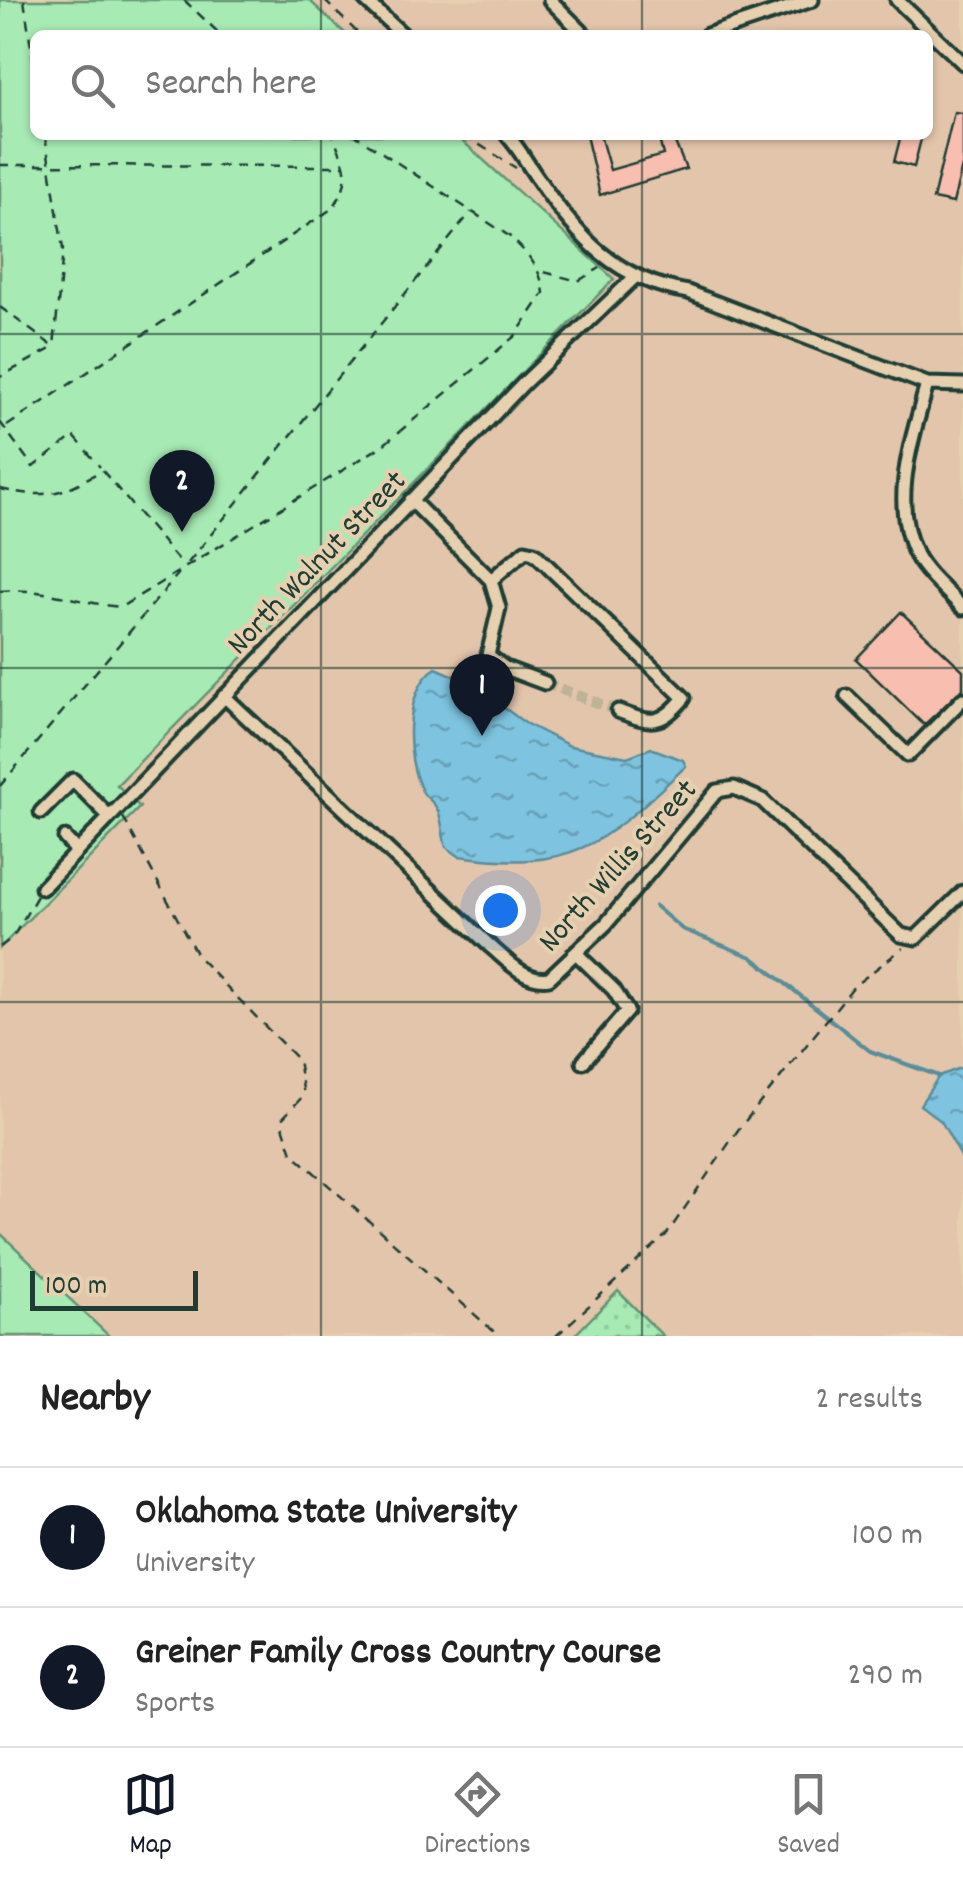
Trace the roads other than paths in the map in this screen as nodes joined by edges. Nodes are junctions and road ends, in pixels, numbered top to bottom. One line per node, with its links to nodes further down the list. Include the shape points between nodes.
1 (366, 0): 5 (street)
2 (550, 0): 6 (street)
3 (812, 0): 7 (street)
4 (897, 0): 8 (street)
5 (397, 30)
6 (580, 30)
7 (722, 30)
8 (928, 30)
9 (933, 34): 10 (street)
10 (963, 63)
11 (510, 140): 12 (street, via 590,244)
12 (634, 278): 13 (street, via 688,292); 15 (street, North Walnut Street)
13 (927, 384): 14 (street); 17 (street, via 904,474 908,531 917,558)
14 (963, 385)
15 (411, 500): 16 (street); 19 (street, North Walnut Street)
16 (491, 580): 18 (street, via 499,608 488,655); 22 (street, via 525,550 534,552 684,698 656,722)
17 (963, 608)
18 (546, 683)
19 (224, 696): 24 (street, North Walnut Street); 29 (street, North Willis Street, via 519,972 549,978)
20 (846, 696): 21 (street, via 908,756)
21 (963, 699)
22 (618, 711)
23 (41, 812): 24 (street, via 73,780)
24 (113, 812): 26 (street, North Walnut Street)
25 (65, 838): 26 (street)
26 (76, 850): 27 (street, North Walnut Street)
27 (42, 888)
28 (963, 892): 29 (street, North Willis Street, via 916,938 901,934 762,800 734,788 706,799)
29 (577, 954): 30 (street, via 627,1011)
30 (583, 1062)

